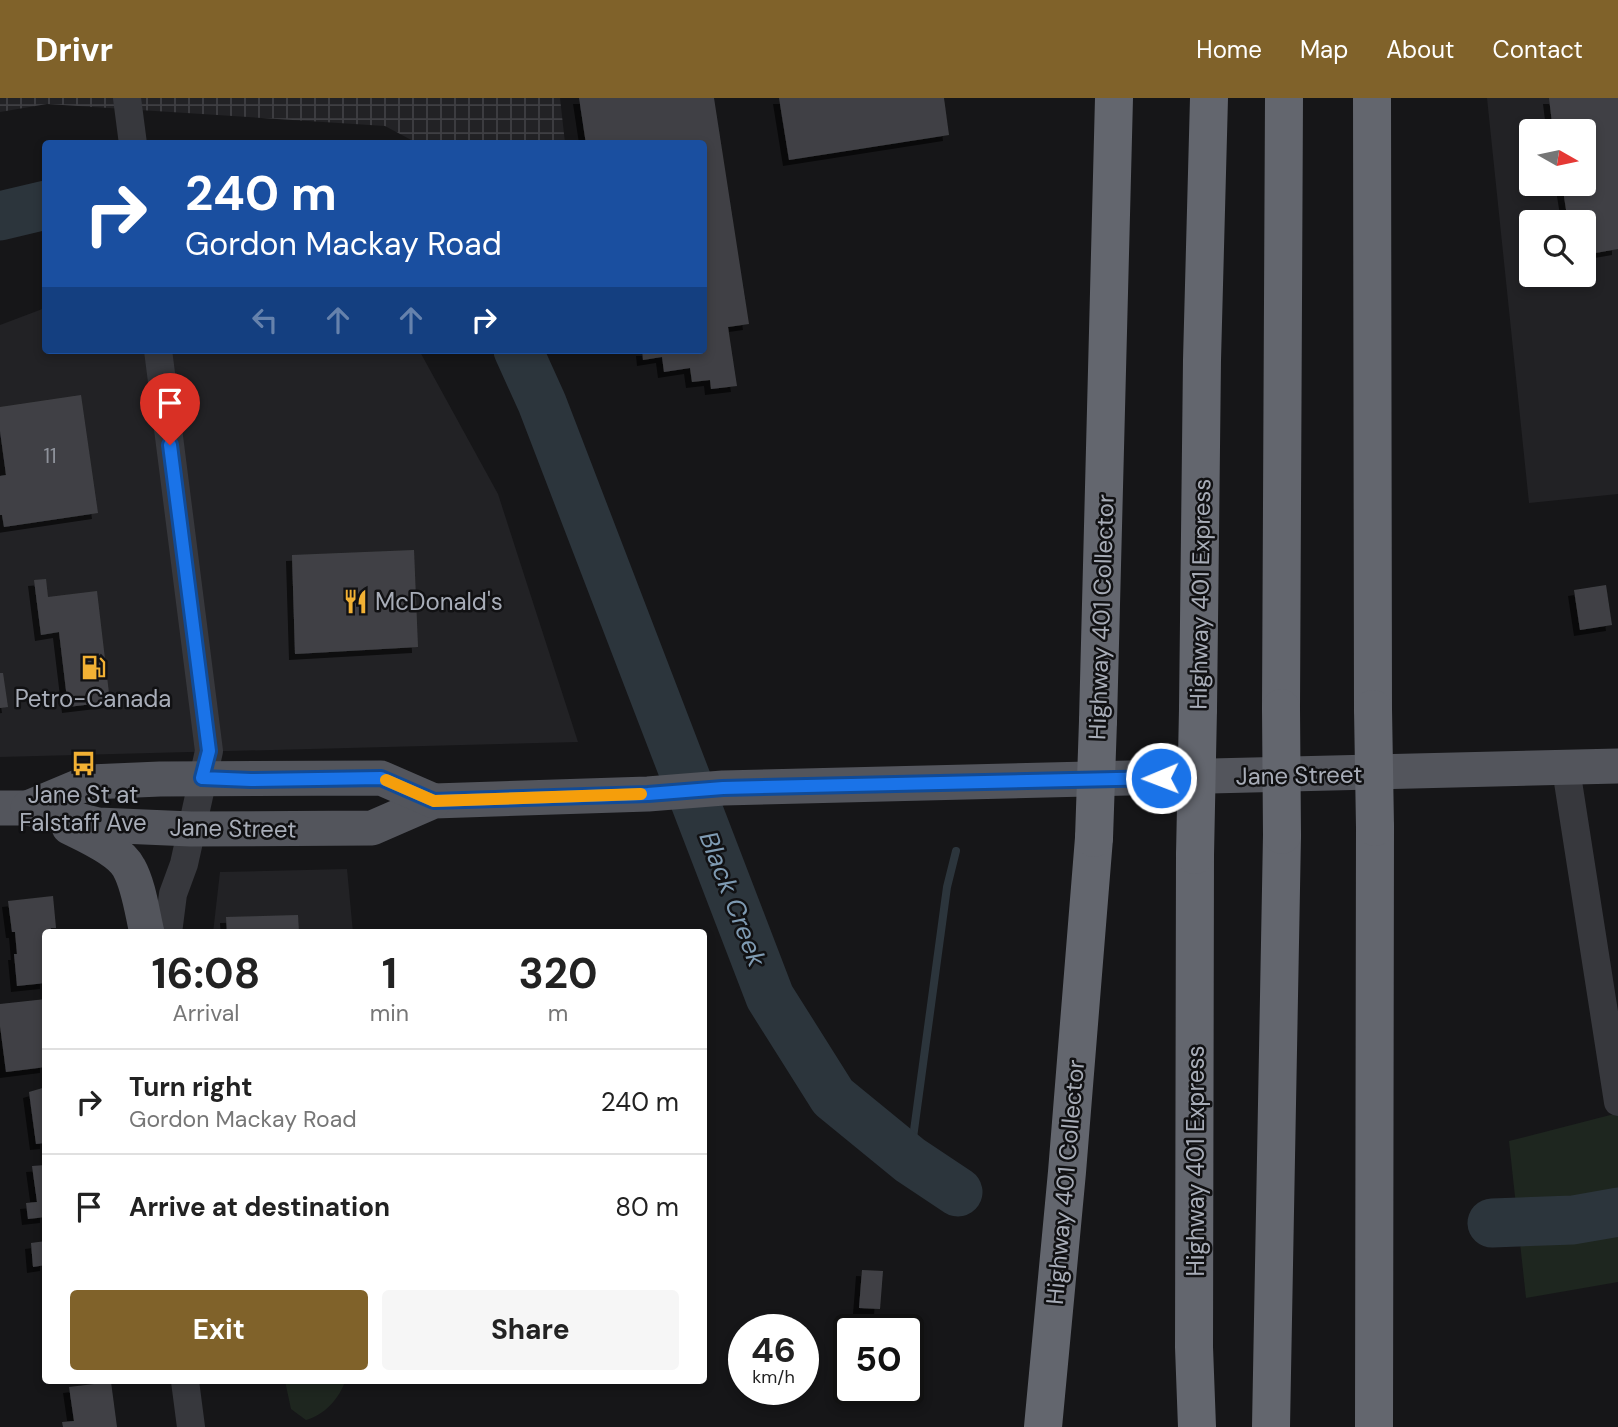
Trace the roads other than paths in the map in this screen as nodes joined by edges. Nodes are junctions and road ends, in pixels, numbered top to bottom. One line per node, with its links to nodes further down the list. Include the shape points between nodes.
1 (127, 98): 6 (street)
2 (1114, 98): 20 (highway, Highway 401 Collector, bridge, via 1094,838)
3 (1209, 98): 17 (highway, Highway 401 Express, bridge, via 1195,855)
4 (1284, 98): 23 (highway, bridge, via 1282,835)
5 (1372, 98): 24 (highway, bridge)
6 (133, 140)
7 (159, 354): 10 (street, via 209,751)
8 (1618, 766): 9 (main road, Jane Street)
9 (1566, 769): 11 (main road, Jane Street, via 723,788); 16 (street)
10 (202, 778): 11 (main road, Jane Street, via 381,778); 12 (main road, Jane Street, via 90,782); 13 (street)
11 (434, 801): 13 (main road, Jane Street, via 372,828)
12 (14, 808): 13 (main road, Jane Street, via 98,825); 14 (main road, via 99,842 128,865)
13 (191, 829): 15 (street)
14 (146, 929)
15 (169, 929)
16 (1618, 1102)
17 (1194, 1347): 21 (highway); 22 (highway, Highway 401 Express)
18 (185, 1384): 19 (street)
19 (191, 1427)
20 (1043, 1427)
21 (1181, 1427)
22 (1197, 1427)
23 (1271, 1427)
24 (1374, 1427)

